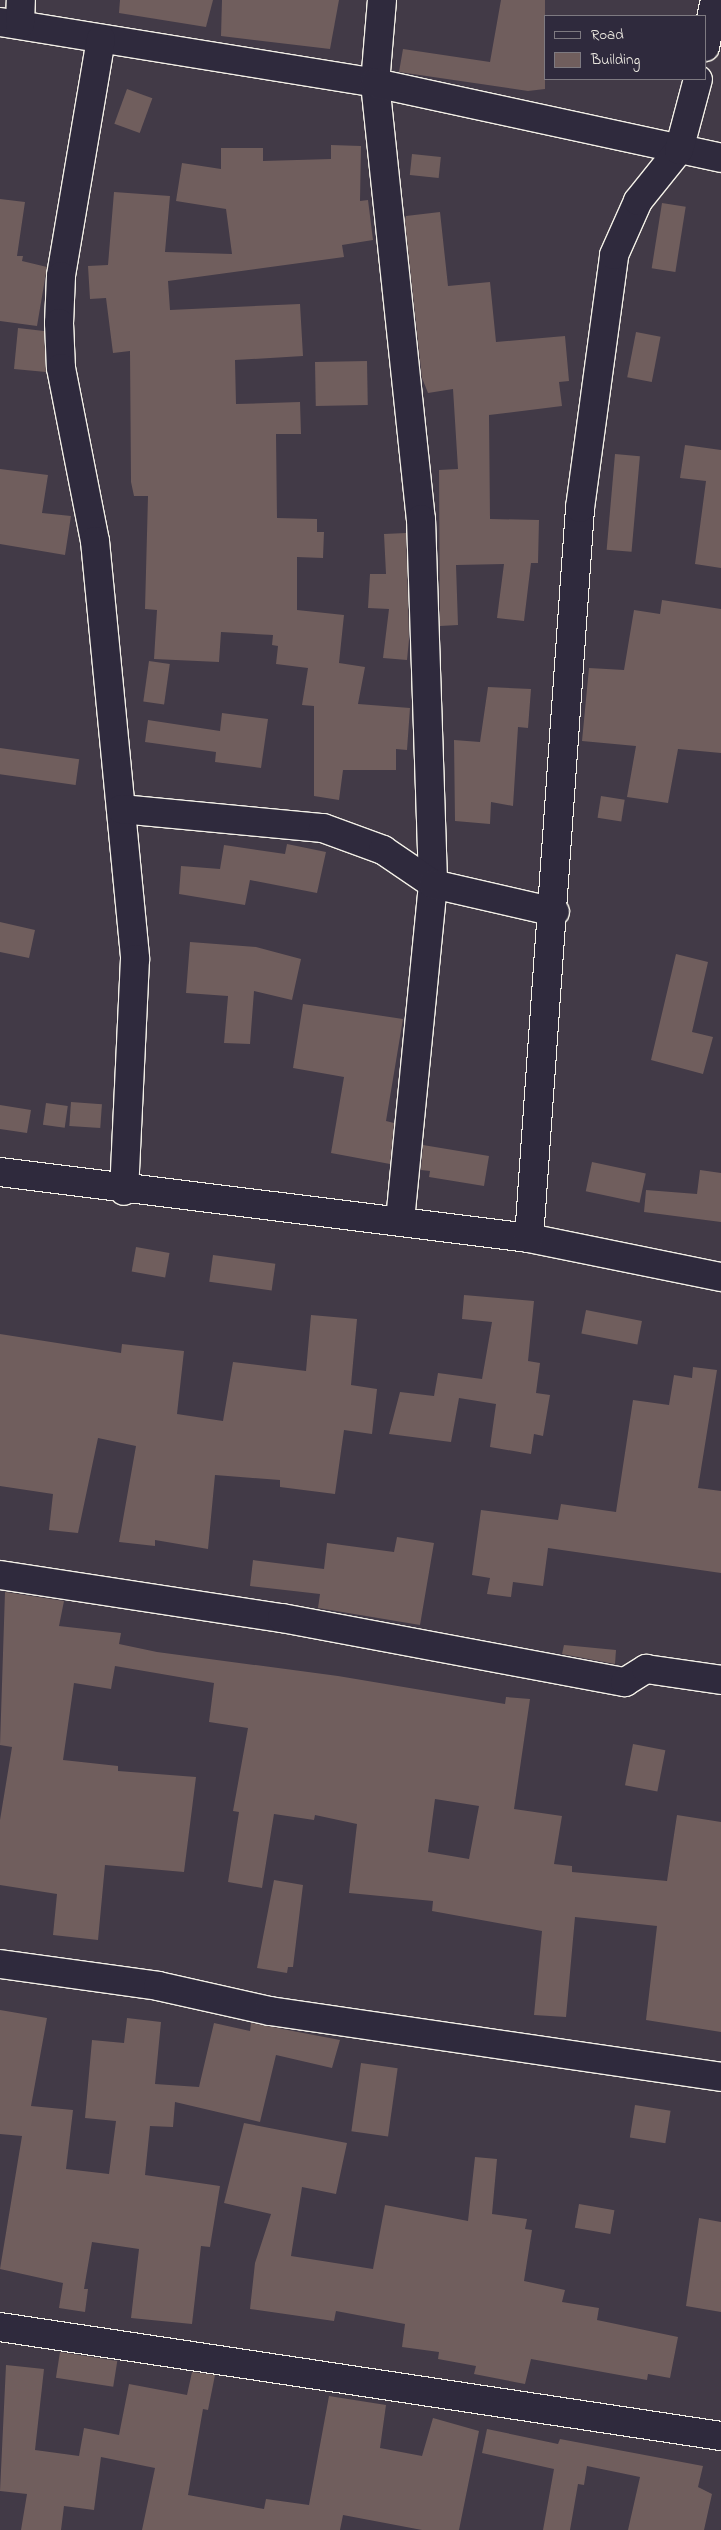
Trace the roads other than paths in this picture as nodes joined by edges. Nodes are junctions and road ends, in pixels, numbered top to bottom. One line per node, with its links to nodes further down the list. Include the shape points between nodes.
1 (382, 0): 7 (street)
2 (715, 0): 5 (street)
3 (14, 15): 4 (street)
4 (101, 39): 7 (street); 10 (street, via 62,276 58,323 61,368 95,541)
5 (706, 42)
6 (698, 80): 8 (street)
7 (375, 83): 8 (street); 11 (street, via 421,519)
8 (679, 150): 9 (street); 12 (street, via 638,201 614,255 580,508)
9 (721, 158)
10 (121, 809): 11 (street, via 324,828 383,850); 14 (street, via 136,959)
11 (433, 884): 12 (street); 15 (street)
12 (555, 912): 16 (street)
13 (0, 1172): 14 (street)
14 (124, 1191): 15 (street)
15 (400, 1221): 16 (street)
16 (529, 1238): 17 (street)
17 (721, 1277)
18 (0, 1575): 19 (street, via 282,1618 625,1682 646,1669)
19 (721, 1680)
20 (0, 1964): 21 (street, via 158,1986 270,2011)
21 (721, 2077)
22 (0, 2327): 23 (street)
23 (721, 2436)

